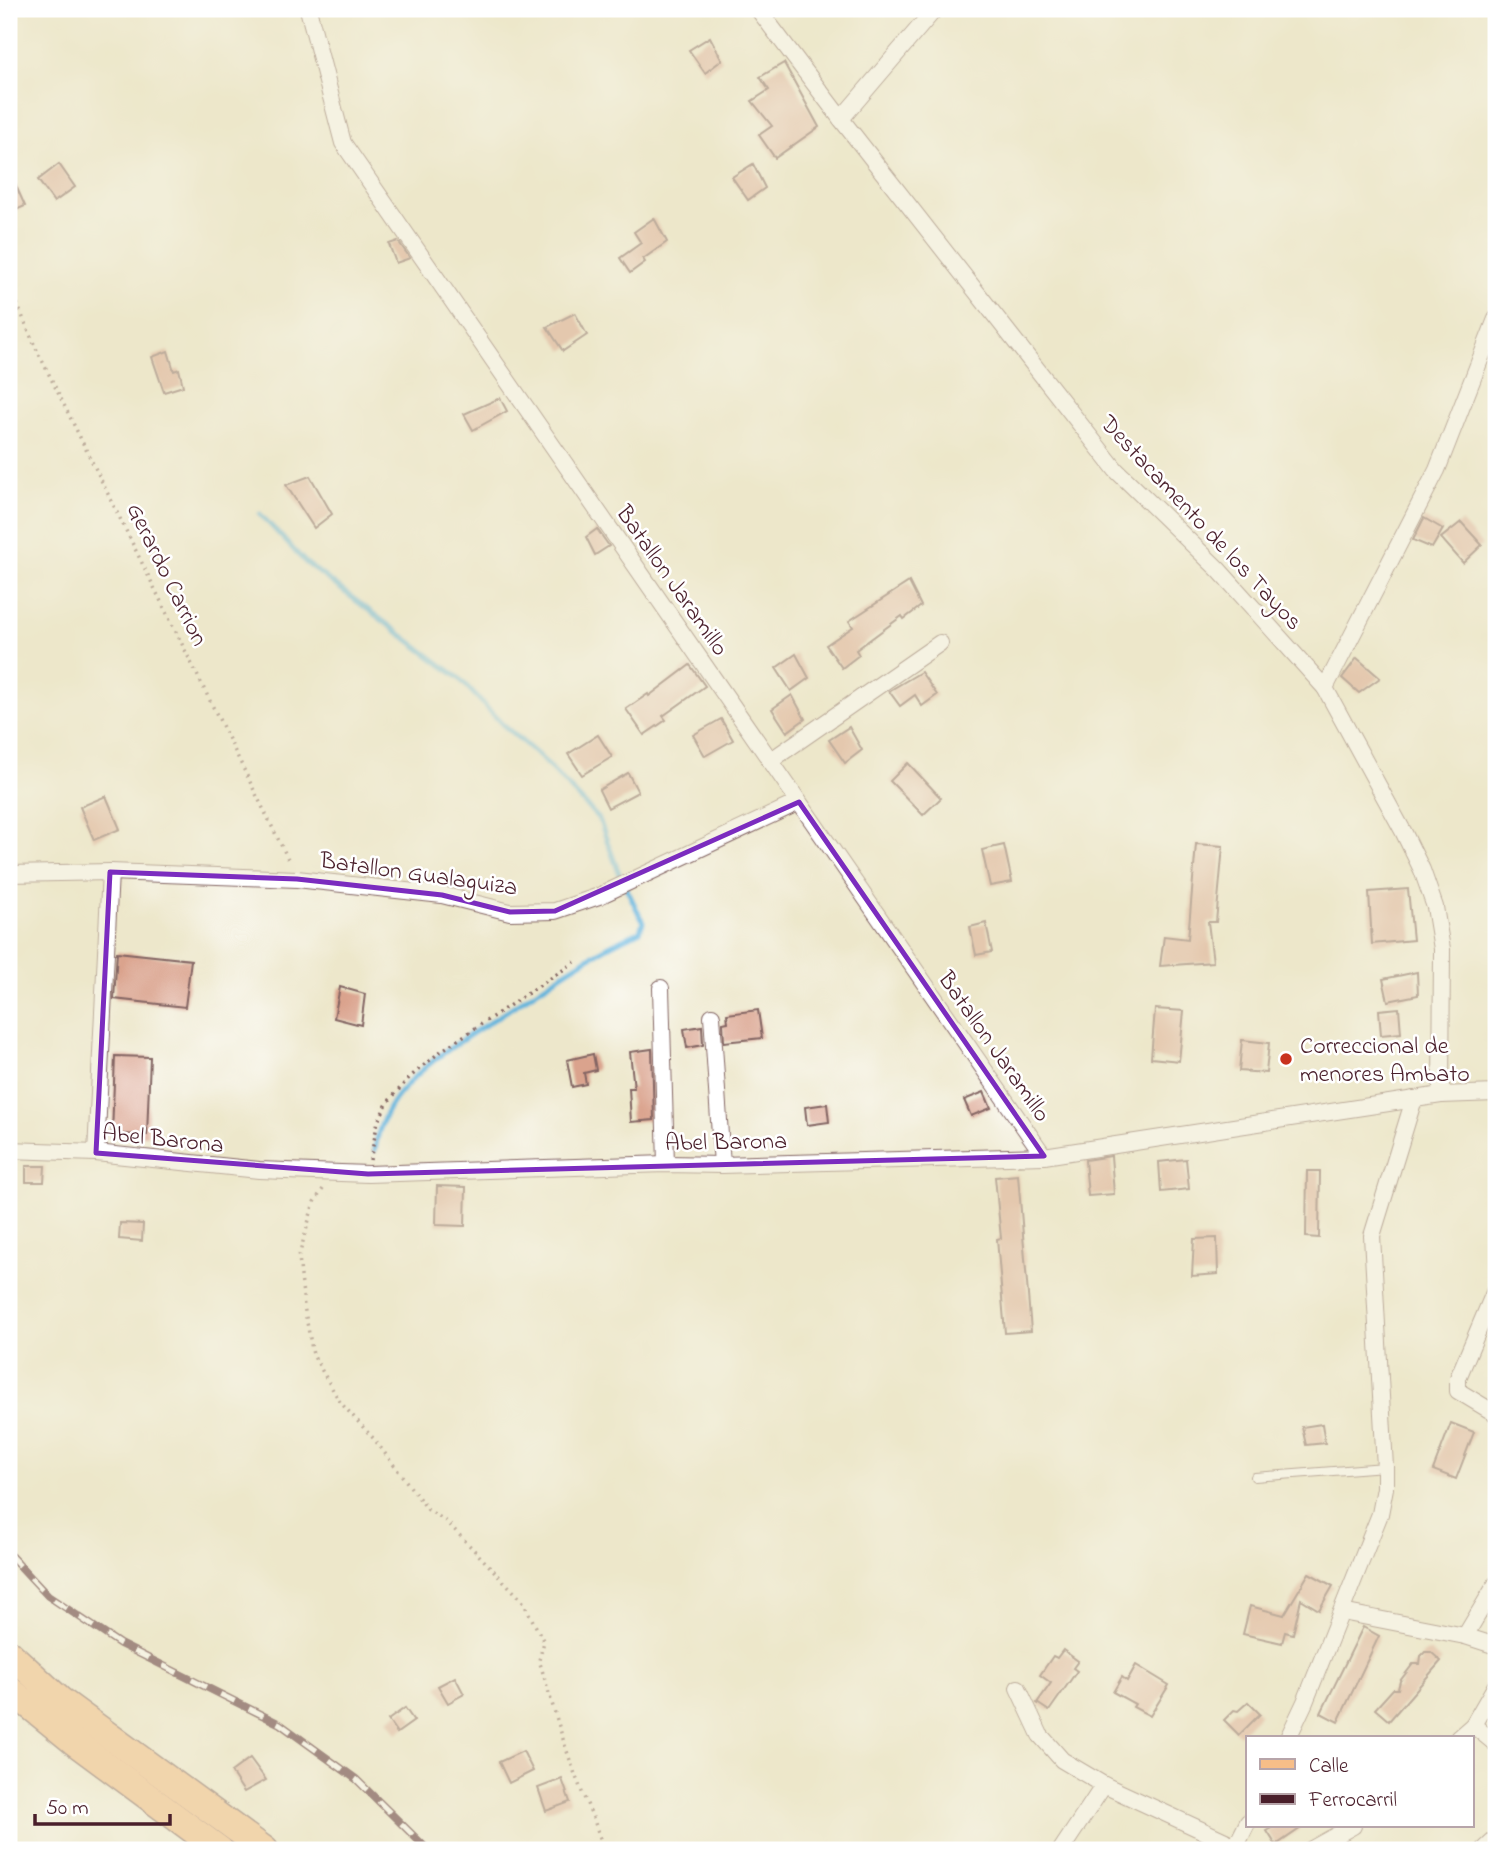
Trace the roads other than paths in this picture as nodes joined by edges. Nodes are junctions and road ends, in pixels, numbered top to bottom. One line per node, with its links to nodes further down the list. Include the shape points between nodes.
1 (308, 9): 8 (street, Batallon Jaramillo, via 343,143)
2 (758, 9): 4 (street, Destacamento de los Tayos)
3 (935, 9): 4 (street)
4 (841, 118): 7 (street, Destacamento de los Tayos, via 1116,470 1219,569)
5 (1496, 319): 7 (street, via 1437,470)
6 (940, 643): 8 (street)
7 (1325, 688): 15 (street, Destacamento de los Tayos, via 1403,831 1435,907 1442,949)
8 (770, 761): 9 (street, Batallon Jaramillo)
9 (799, 802): 10 (street, Batallon Gualaguiza, via 599,896 555,911 510,912 442,895 297,879); 19 (street, Batallon Jaramillo)
10 (110, 872): 11 (street, Batallon Gualaguiza); 18 (street)
11 (9, 874)
12 (661, 988): 20 (street)
13 (712, 1016): 21 (street)
14 (1496, 1093): 15 (street, Abel Barona)
15 (1441, 1095): 16 (street, Abel Barona)
16 (1415, 1099): 19 (street, Abel Barona); 24 (street, via 1372,1236)
17 (9, 1150): 18 (street, Abel Barona)
18 (96, 1153): 20 (street, Abel Barona, via 260,1170 368,1174)
19 (1044, 1156): 21 (street, Abel Barona)
20 (666, 1164): 21 (street, Abel Barona)
21 (722, 1165)
22 (1496, 1289): 23 (street, via 1458,1378 1458,1391)
23 (1496, 1414)
24 (1385, 1467): 25 (lane); 27 (street, via 1380,1514)
25 (1255, 1477)
26 (1496, 1584): 28 (street)
27 (1342, 1612): 28 (street); 35 (street)
28 (1465, 1636): 29 (street)
29 (1496, 1646)
30 (9, 1653): 44 (main road, via 60,1700)
31 (1496, 1685): 34 (street)
32 (1018, 1688): 38 (street, via 1040,1735 1062,1760)
33 (9, 1689): 43 (main road)
34 (1473, 1725): 36 (street); 37 (street)
35 (1289, 1736)
36 (1460, 1736)
37 (1496, 1744)
38 (1104, 1785): 42 (street); 45 (street)
39 (1246, 1827): 42 (street)
40 (1349, 1828): 46 (street)
41 (1496, 1839): 47 (street)
42 (1237, 1848)
43 (220, 1850)
44 (265, 1850)
45 (1061, 1850)
46 (1310, 1850)
47 (1484, 1850)

